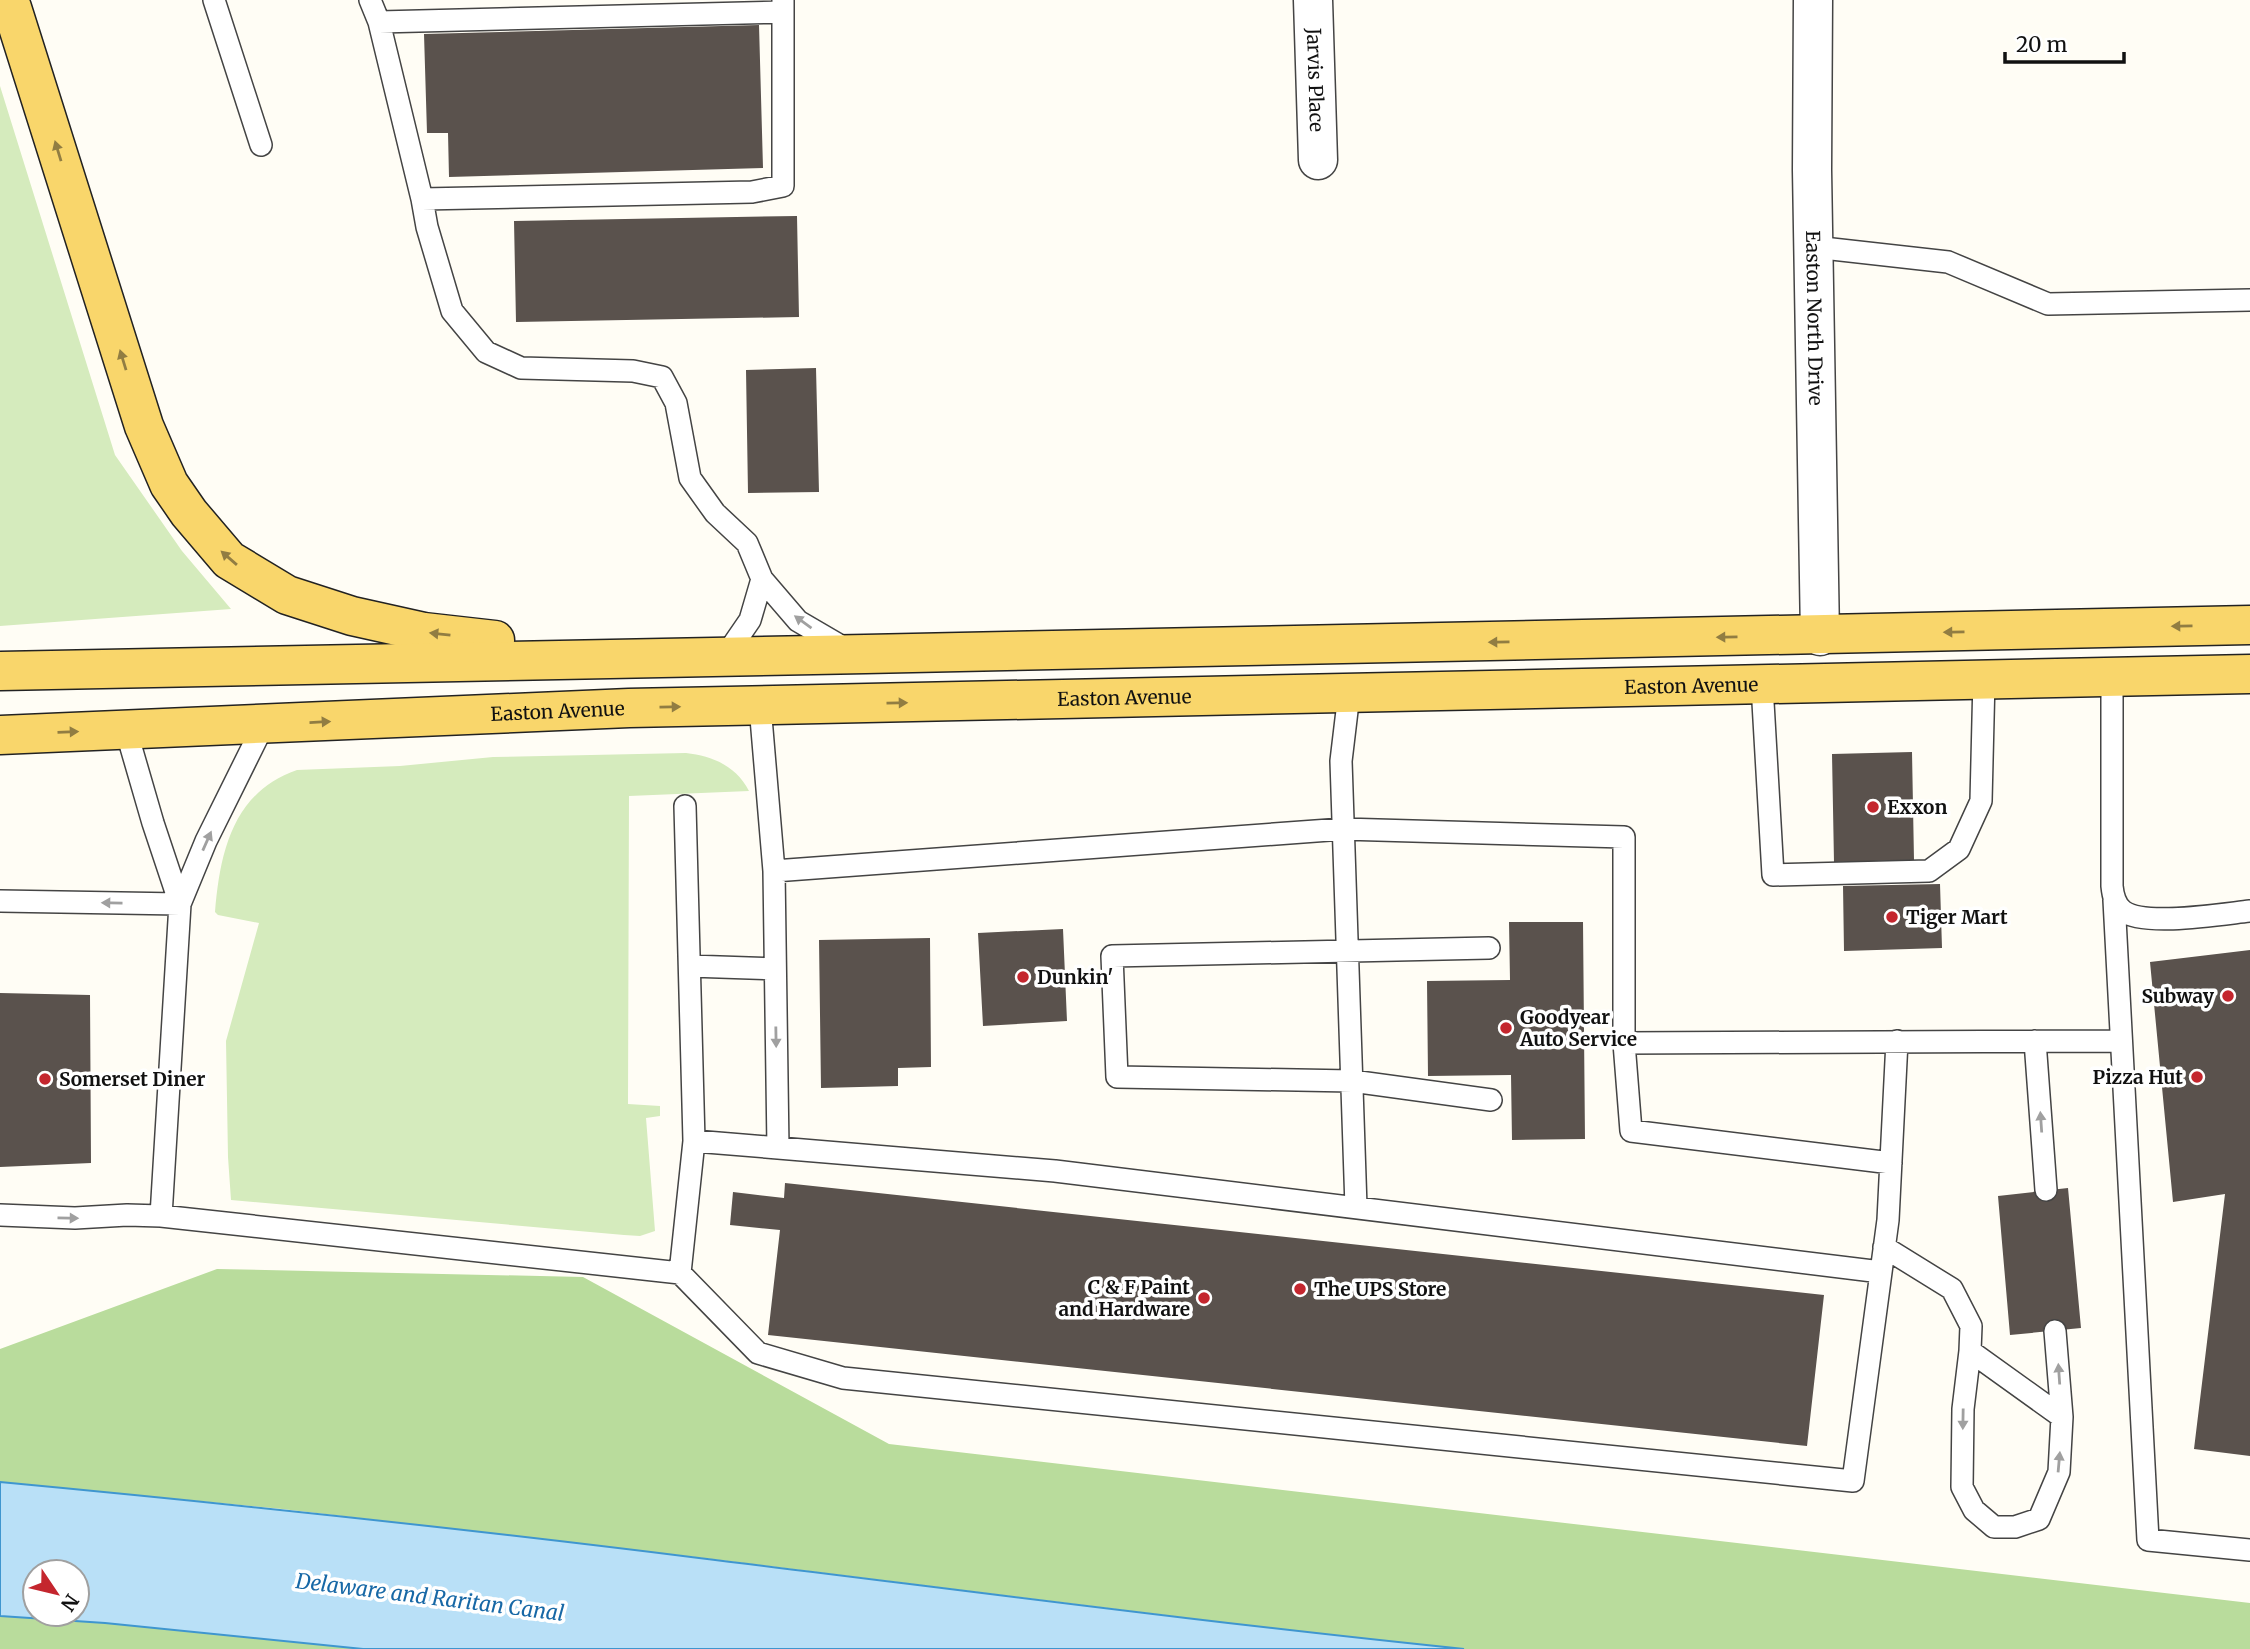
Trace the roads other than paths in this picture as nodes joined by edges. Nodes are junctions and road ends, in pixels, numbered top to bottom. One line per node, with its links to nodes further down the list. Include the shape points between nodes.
1 (8, 0): 18 (main road, one-way to 1, via 424,632 352,616 288,595 229,560 169,484 144,426)
2 (214, 0): 8 (lane)
3 (370, 0): 7 (lane)
4 (1313, 0): 9 (street, Jarvis Place)
5 (1813, 0): 11 (street, Easton North Drive)
6 (783, 6): 7 (lane); 10 (lane, via 783,186 752,192)
7 (379, 22): 10 (lane)
8 (261, 145)
9 (1318, 160)
10 (422, 199): 13 (lane, via 452,311 486,352 521,369 633,371 662,377 676,403 690,478 715,513 747,543)
11 (1814, 247): 12 (lane, via 1948,262 2048,304); 15 (street, Easton North Drive)
12 (2250, 300)
13 (762, 579): 16 (lane, one-way to 13, via 798,621); 17 (lane, via 750,620)
14 (2250, 625): 15 (main road, one-way to 15)
15 (1820, 636): 16 (main road, one-way to 16)
16 (854, 653): 17 (main road)
17 (726, 655): 18 (main road)
18 (654, 657): 19 (main road)
19 (0, 671)
20 (2250, 674): 21 (main road, Easton Avenue)
21 (2112, 676): 22 (main road, Easton Avenue); 32 (lane)
22 (1984, 679): 23 (main road, Easton Avenue); 23 (lane, via 1981,801 1959,849 1929,871 1773,875)
23 (1762, 685): 24 (main road, Easton Avenue)
24 (1349, 694): 25 (main road, Easton Avenue, one-way to 24); 30 (lane, via 1341,761)
25 (760, 706): 26 (main road, Easton Avenue, one-way to 25); 31 (lane)
26 (264, 724): 27 (main road, Easton Avenue); 34 (lane, one-way to 26)
27 (126, 730): 28 (main road, Easton Avenue, one-way to 27); 34 (lane)
28 (0, 735)
29 (685, 806): 38 (lane)
30 (1343, 829): 31 (lane); 37 (lane); 43 (lane, via 1625,837)
31 (774, 871): 39 (lane)
32 (2114, 900): 35 (lane, via 2123,911 2152,920); 42 (lane)
33 (0, 901): 34 (lane, one-way to 33)
34 (180, 904): 52 (lane)
35 (2250, 911)
36 (1489, 948): 37 (lane)
37 (1348, 951): 44 (lane); 44 (lane, via 1112,956 1117,1077)
38 (690, 967): 39 (lane); 46 (lane)
39 (775, 969): 47 (lane, one-way to 47)
40 (1897, 1041): 41 (lane); 43 (lane); 48 (lane)
41 (2035, 1041): 42 (lane); 49 (lane, one-way to 41)
42 (2121, 1041): 59 (lane, via 2148,1540)
43 (1624, 1043): 48 (lane, via 1631,1131)
44 (1352, 1081): 45 (lane); 50 (lane)
45 (1491, 1100)
46 (694, 1141): 47 (lane); 55 (lane)
47 (778, 1148): 50 (lane, via 1055,1171)
48 (1891, 1163): 53 (lane)
49 (2046, 1190)
50 (1356, 1207): 54 (lane)
51 (0, 1215): 52 (lane, one-way to 52)
52 (161, 1216): 55 (lane)
53 (1884, 1247): 54 (lane); 57 (lane, via 1952,1289 1971,1326)
54 (1881, 1272): 55 (lane, via 1853,1481 843,1378 758,1353)
55 (680, 1273)
56 (2055, 1331): 58 (lane, one-way to 56)
57 (1970, 1351): 58 (lane); 58 (lane, one-way to 58, via 1963,1409 1962,1488 1973,1510 1994,1527 2015,1528 2039,1519 2059,1472)
58 (2062, 1417)
59 (2250, 1550)

